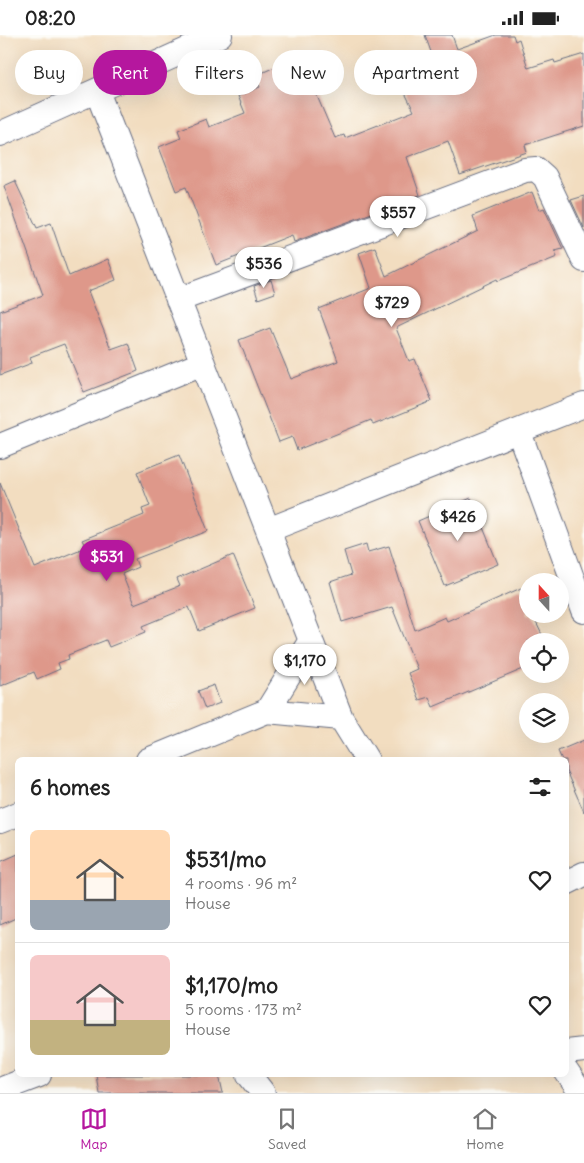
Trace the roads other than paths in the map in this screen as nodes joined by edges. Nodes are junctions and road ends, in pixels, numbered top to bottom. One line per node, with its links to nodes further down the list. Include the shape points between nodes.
1 (220, 35): 2 (street)
2 (167, 59)
3 (93, 93): 5 (street)
4 (100, 95): 7 (street)
5 (0, 134)
6 (584, 260): 7 (street, via 545,177 536,169 525,170)
7 (178, 300): 8 (street)
8 (203, 363): 11 (street); 12 (street)
9 (584, 405): 10 (street)
10 (519, 432): 12 (street); 13 (street)
11 (0, 446)
12 (268, 530): 14 (street)
13 (584, 611)
14 (311, 641): 15 (street); 16 (street)
15 (267, 711): 16 (street); 17 (street)
16 (340, 718): 18 (street)
17 (155, 757)
18 (365, 757)
19 (15, 815): 20 (street)
20 (0, 821)
21 (584, 874): 22 (street)
22 (569, 882)
23 (584, 1050): 24 (street)
24 (569, 1052)
25 (569, 1075): 30 (street)
26 (33, 1077): 28 (street)
27 (250, 1077): 29 (street)
28 (4, 1086)
29 (262, 1093)
30 (581, 1093)

